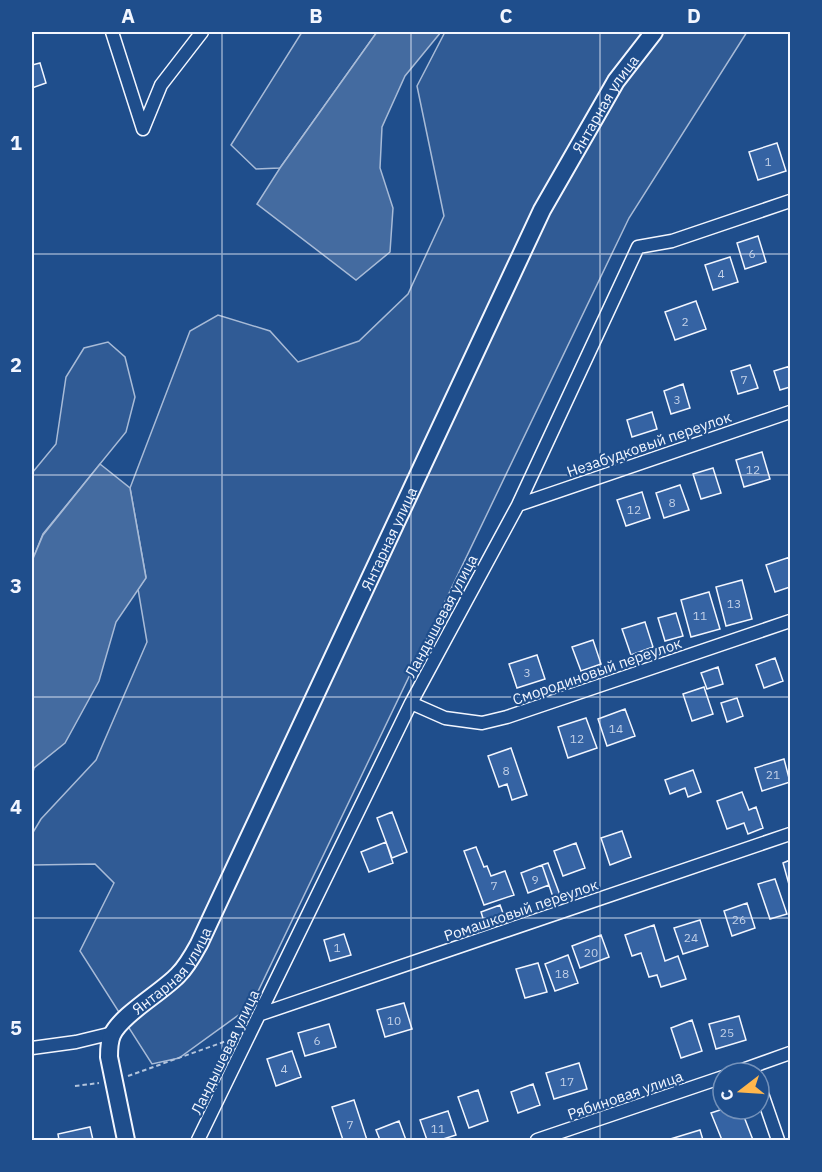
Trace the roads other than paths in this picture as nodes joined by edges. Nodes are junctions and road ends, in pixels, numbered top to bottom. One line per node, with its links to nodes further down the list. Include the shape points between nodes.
1 (112, 32): 2 (street, via 143,129 161,86)
2 (202, 32)
3 (654, 32): 11 (street, Янтарная улица, via 616,81 542,210 189,963)
4 (790, 201): 6 (street, Ландышевая улица, via 672,241 638,247)
5 (790, 411): 6 (street, Незабудковый переулок)
6 (518, 505): 8 (street, Ландышевая улица)
7 (790, 621): 8 (street, Смородиновый переулок, via 482,723 445,718)
8 (411, 703): 10 (street, Ландышевая улица)
9 (790, 834): 10 (street, Ромашковый переулок)
10 (261, 1014): 19 (street, Ландышевая улица)
11 (113, 1033): 12 (street); 18 (street, via 109,1045)
12 (37, 1047)
13 (790, 1053): 14 (street)
14 (771, 1062)
15 (711, 1081): 17 (street, Рябиновая улица)
16 (771, 1120): 21 (street)
17 (560, 1137): 20 (street, Рябиновая улица)
18 (126, 1140)
19 (198, 1140)
20 (537, 1140)
21 (778, 1140)

